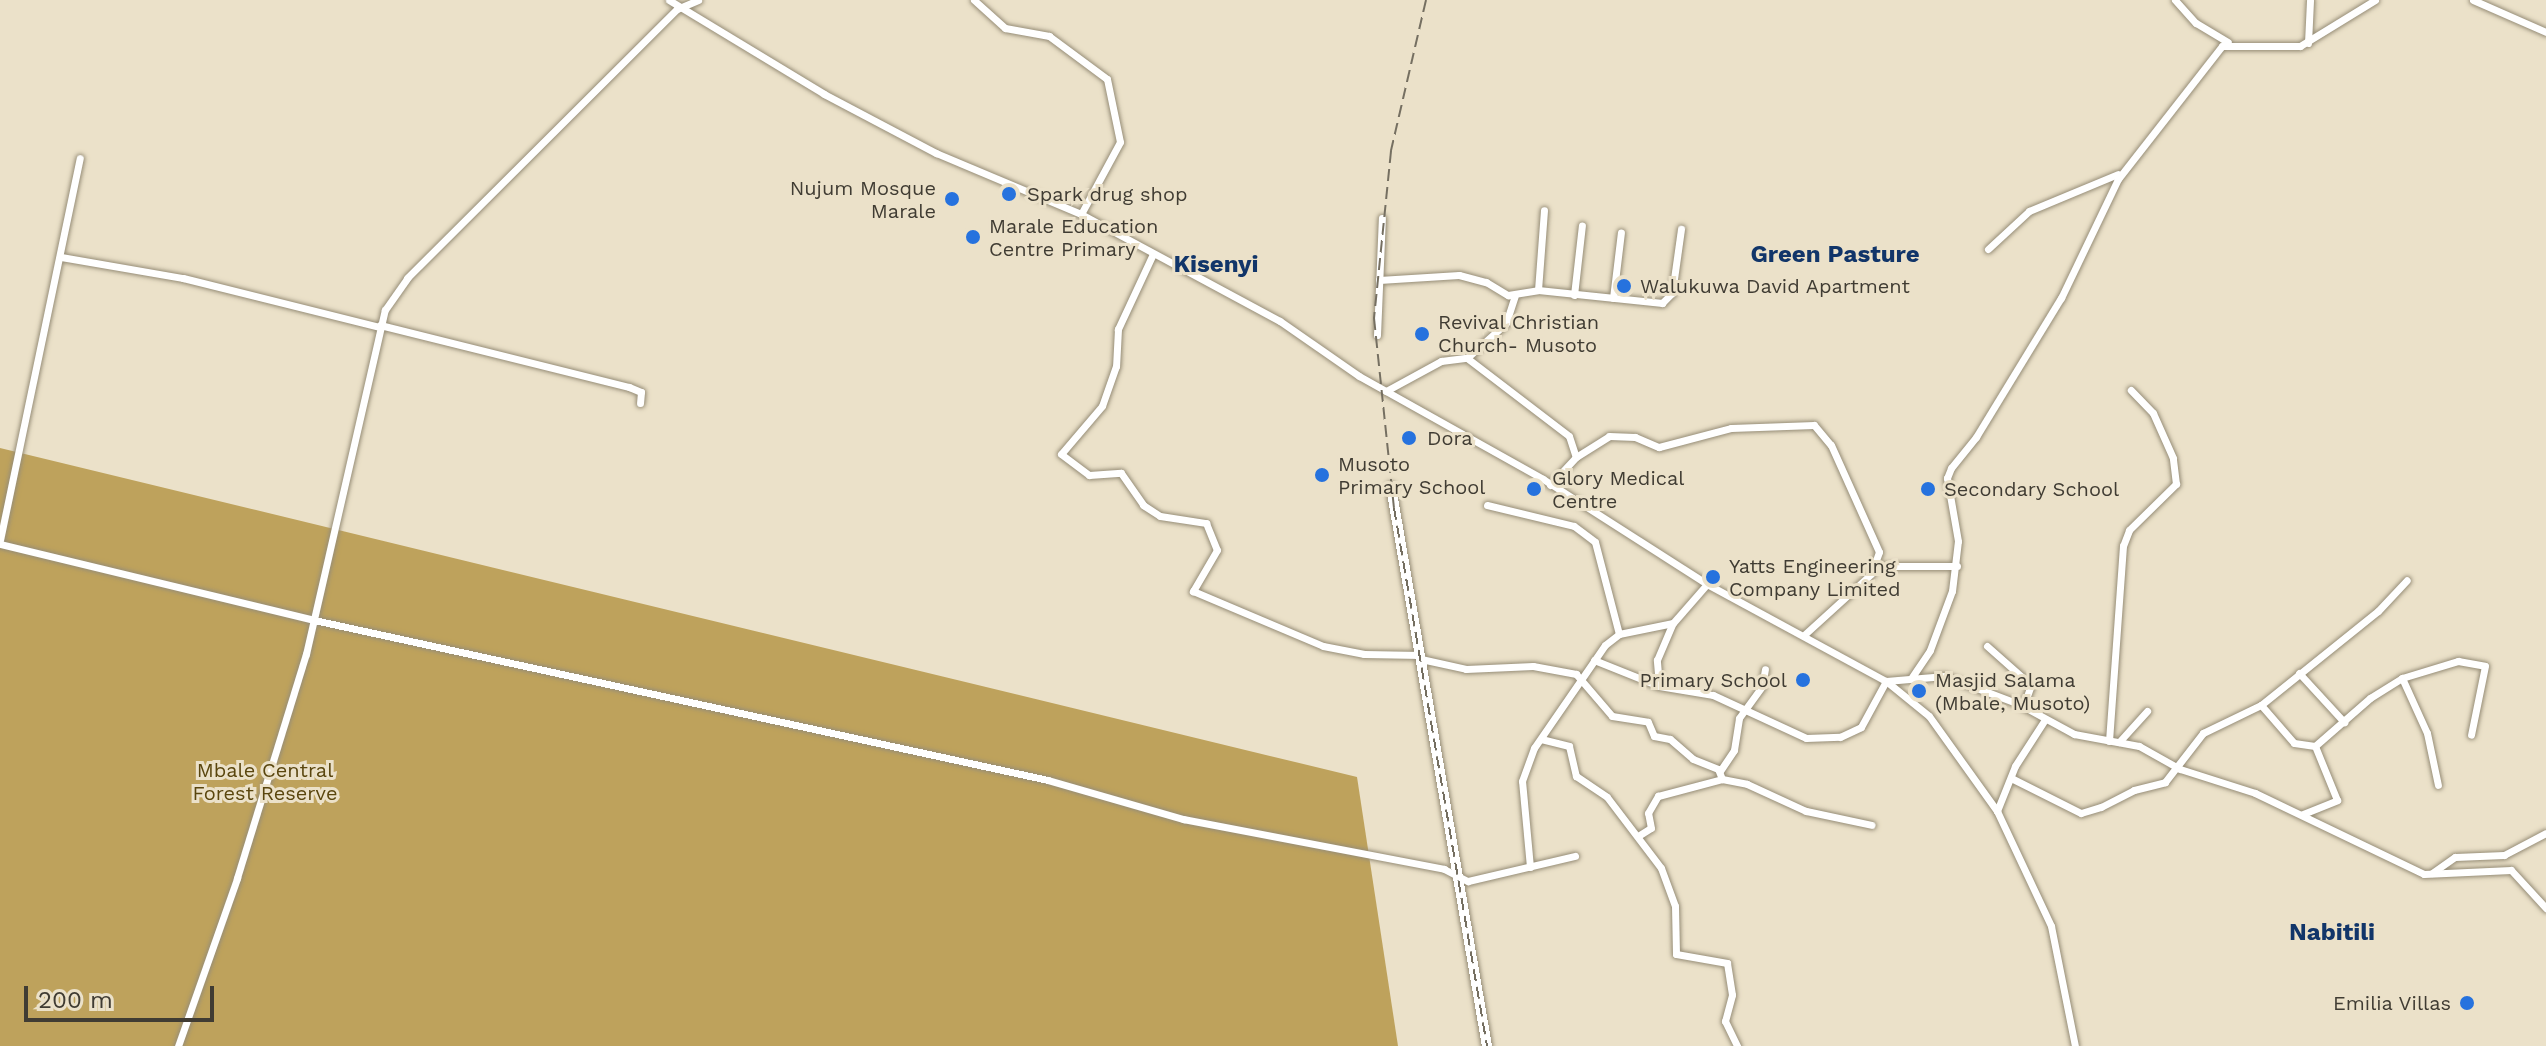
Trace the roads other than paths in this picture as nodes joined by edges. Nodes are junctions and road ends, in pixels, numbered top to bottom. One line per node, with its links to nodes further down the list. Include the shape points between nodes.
1 (669, 0): 8 (street)
2 (698, 0): 8 (street)
3 (974, 0): 15 (street, via 1005,28 1049,36 1107,79 1120,142)
4 (2175, 0): 10 (street, via 2196,23)
5 (2310, 0): 11 (street)
6 (2375, 0): 11 (street)
7 (2473, 0): 9 (street)
8 (677, 9): 15 (street, via 936,153); 28 (street, via 407,278)
9 (2546, 32)
10 (2228, 42): 11 (street, via 2272,49); 13 (street)
11 (2308, 43)
12 (80, 158): 22 (street)
13 (2124, 171): 20 (street, via 2029,211); 40 (street, via 2061,298 1976,437 1951,468 1947,478 1958,530)
14 (1544, 210): 24 (street)
15 (1081, 214): 21 (street)
16 (1382, 218): 23 (street)
17 (1582, 225): 25 (street)
18 (1681, 229): 27 (street, via 1670,298 1662,303)
19 (1621, 232): 27 (street)
20 (1988, 249)
21 (1152, 256): 32 (street, via 1280,321); 48 (street, via 1118,329 1116,366 1102,406 1061,454 1089,475 1121,473 1143,505 1160,516 1206,523 1217,550 1193,591 1333,649)
22 (61, 257): 28 (street, via 183,278); 38 (street)
23 (1379, 280): 26 (street, via 1459,275); 29 (street)
24 (1538, 290): 25 (street); 26 (street)
25 (1574, 295): 27 (street)
26 (1515, 296): 30 (street, via 1506,323)
27 (1613, 298)
28 (379, 326): 33 (street, via 629,387 641,392); 43 (street)
29 (1377, 335)
30 (1467, 358): 32 (street, via 1441,361); 34 (street, via 1569,436)
31 (2131, 390): 65 (street, via 2153,413 2176,468 2176,484 2129,530 2123,546)
32 (1386, 391): 35 (street)
33 (640, 403)
34 (1576, 457): 35 (street); 39 (street, via 1616,435 1659,447 1731,428 1814,425 1831,445 1851,498 1872,530 1878,544)
35 (1550, 485): 42 (street)
36 (1391, 487): 48 (main road)
37 (1487, 505): 45 (street, via 1574,526 1595,542)
38 (0, 542): 43 (street)
39 (1876, 566): 40 (street); 46 (street)
40 (1957, 566): 52 (street, via 1939,628)
41 (2407, 580): 51 (street, via 2378,611)
42 (1707, 584): 44 (street); 46 (street)
43 (314, 620): 79 (street, via 987,771 1048,780 1183,819); 82 (street, via 237,878)
44 (1673, 623): 45 (street); 56 (street, via 1657,660)
45 (1619, 634): 49 (street)
46 (1804, 635): 55 (street)
47 (1987, 646): 58 (street, via 2031,685)
48 (1421, 657): 53 (street, via 1466,669 1545,667); 79 (main road)
49 (1594, 660): 53 (street); 56 (street)
50 (1765, 669): 59 (street, via 1762,686)
51 (2299, 673): 57 (street); 62 (street)
52 (1912, 677): 55 (street); 58 (street, via 1945,676)
53 (1581, 678): 64 (street); 69 (street, via 1612,716 1648,722 1654,736 1670,739)
54 (2402, 678): 62 (street); 63 (street, via 2458,661 2485,666); 71 (street, via 2427,733)
55 (1886, 681): 59 (street, via 1864,724 1840,737 1806,738); 72 (street, via 1929,716)
56 (1659, 686): 59 (street, via 1713,695)
57 (2261, 705): 67 (street, via 2294,743); 68 (street, via 2203,733)
58 (2023, 707): 61 (street)
59 (1744, 709): 69 (street, via 1734,750)
60 (2147, 711): 66 (street)
61 (2044, 721): 65 (street); 70 (street)
62 (2344, 722): 67 (street)
63 (2471, 735)
64 (1541, 739): 76 (street, via 1569,746 1576,776 1607,797); 78 (street, via 1522,781)
65 (2109, 741): 66 (street)
66 (2119, 742): 68 (street, via 2165,756)
67 (2315, 746): 73 (street, via 2337,800)
68 (2180, 769): 70 (street, via 2165,782 2081,813); 73 (street)
69 (1721, 775): 74 (street, via 1806,811); 76 (street, via 1658,796 1648,813 1651,828)
70 (2013, 779): 72 (street)
71 (2438, 785)
72 (1997, 811): 85 (street, via 2051,926)
73 (2303, 814): 80 (street)
74 (1872, 825)
75 (2546, 833): 80 (street, via 2504,855 2455,857)
76 (1638, 836): 84 (street, via 1672,893 1676,954 1727,963 1732,995 1725,1021)
77 (1575, 856): 78 (street)
78 (1530, 867): 79 (street, via 1477,880)
79 (1458, 873): 83 (main road)
80 (2430, 874): 81 (street, via 2506,869)
81 (2546, 908)
82 (178, 1046)
83 (1487, 1046)
84 (1737, 1046)
85 (2075, 1046)

